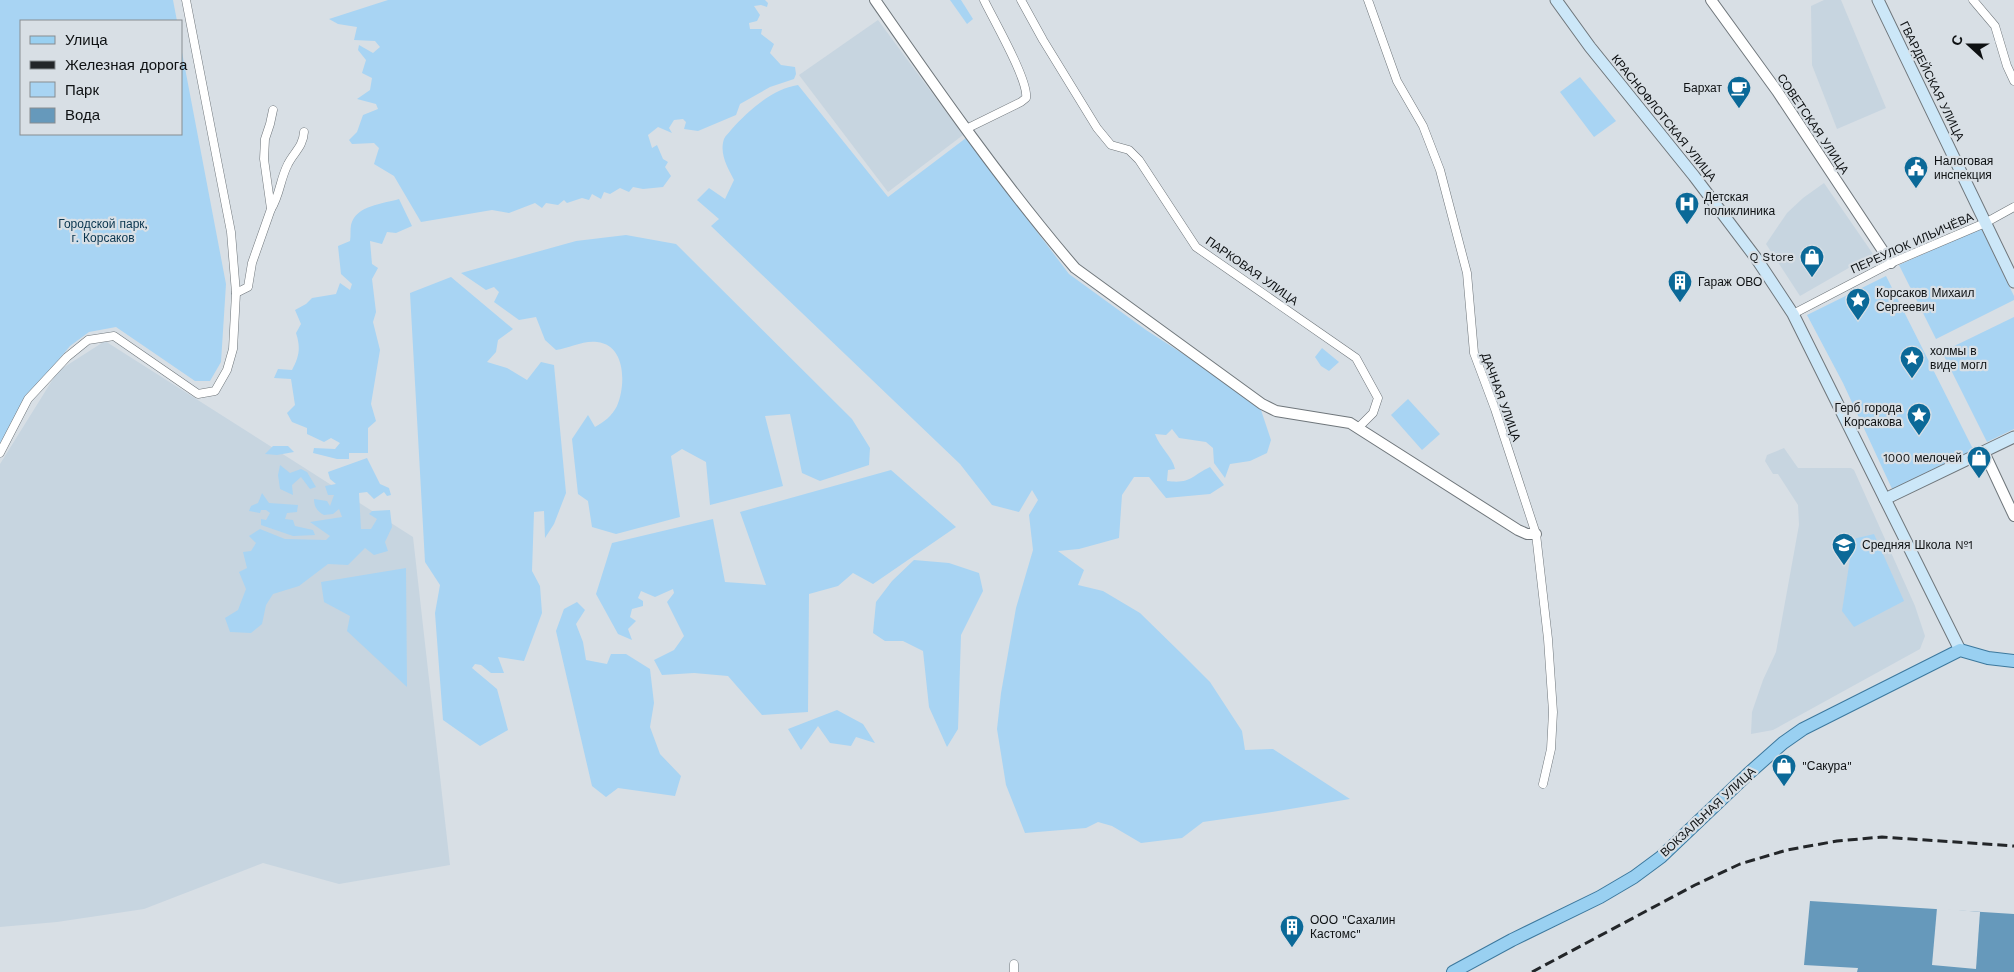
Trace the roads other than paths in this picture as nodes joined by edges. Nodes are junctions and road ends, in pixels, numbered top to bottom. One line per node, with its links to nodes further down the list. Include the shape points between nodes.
1 (186, 0): 19 (street, via 231,232)
2 (875, 0): 12 (street)
3 (984, 0): 12 (street, via 1027,93 1021,102)
4 (1021, 0): 21 (street, ПАРКОВАЯ УЛИЦА, via 1097,128 1111,145 1129,150 1139,160 1196,247 1356,358 1378,398 1373,413)
5 (1368, 0): 27 (street, ДАЧНАЯ УЛИЦА, via 1397,81 1423,126 1440,170 1467,273 1474,353)
6 (1556, 0): 20 (main road, КРАСНОФЛОТСКАЯ УЛИЦА, via 1756,258)
7 (1711, 0): 17 (street, СОВЕТСКАЯ УЛИЦА)
8 (1878, 0): 16 (main road, ГВАРДЕЙСКАЯ УЛИЦА)
9 (1973, 0): 10 (street, via 1995,26)
10 (2014, 81)
11 (272, 110): 15 (street, via 264,159)
12 (966, 129): 21 (street, via 1070,262 1116,299 1276,412 1350,423)
13 (304, 132): 15 (street)
14 (2014, 207): 16 (street, ПЕРЕУЛОК ИЛЬИЧЁВА)
15 (271, 209): 19 (street, via 252,264 248,288)
16 (1985, 223): 17 (street, ПЕРЕУЛОК ИЛЬИЧЁВА); 18 (main road, ГВАРДЕЙСКАЯ УЛИЦА)
17 (1891, 263): 20 (street, ПЕРЕУЛОК ИЛЬИЧЁВА)
18 (2014, 282)
19 (236, 293): 24 (street, via 232,349 227,370 215,391 198,394 114,336 88,340 67,357 28,399)
20 (1793, 314): 25 (main road, КРАСНОФЛОТСКАЯ УЛИЦА)
21 (1358, 428): 27 (street, via 1518,530)
22 (2014, 437): 23 (main road)
23 (1984, 452): 25 (main road); 26 (street)
24 (0, 453)
25 (1886, 499): 28 (main road, КРАСНОФЛОТСКАЯ УЛИЦА)
26 (2014, 516)
27 (1536, 534): 30 (street, ДАЧНАЯ УЛИЦА, via 1553,712 1551,749)
28 (1960, 650): 29 (main road); 31 (main road, ВОКЗАЛЬНАЯ УЛИЦА, via 1783,743 1661,857 1634,877)
29 (2014, 661)
30 (1543, 784)
31 (1453, 972)

